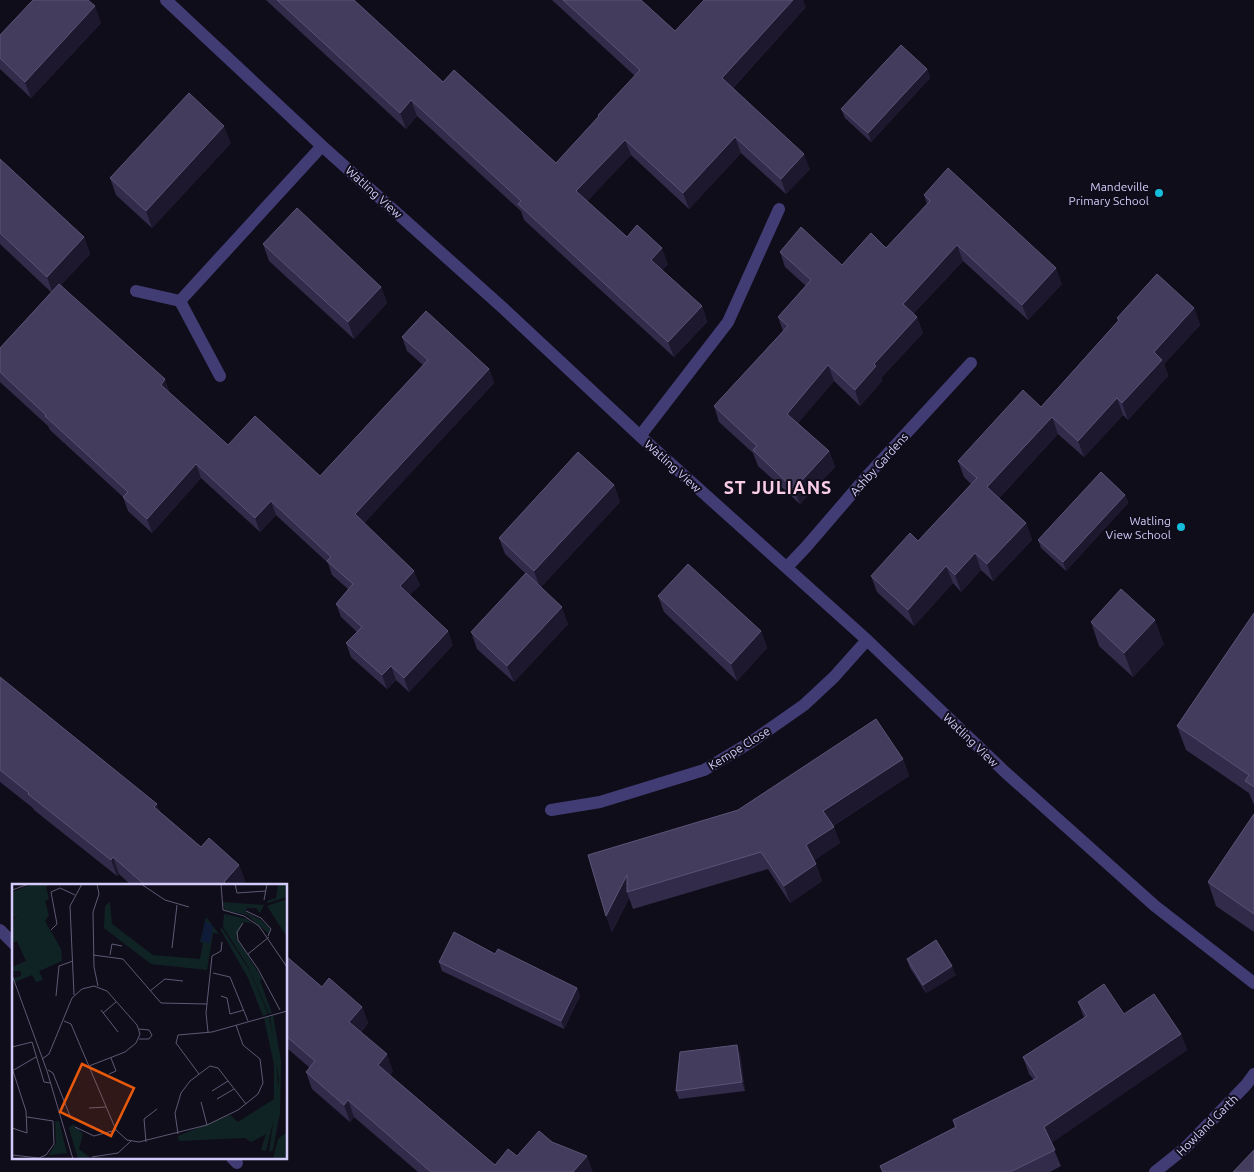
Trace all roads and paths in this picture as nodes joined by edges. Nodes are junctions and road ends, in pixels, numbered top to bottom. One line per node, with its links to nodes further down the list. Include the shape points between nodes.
1 (166, 0): 2 (street, Watling View)
2 (322, 146): 5 (street); 8 (street, Watling View)
3 (779, 209): 8 (street, via 728,322)
4 (136, 291): 5 (street)
5 (180, 300): 7 (street)
6 (971, 363): 9 (street, Ashby Gardens)
7 (220, 376)
8 (640, 436): 9 (street, Watling View)
9 (787, 567): 10 (street, Watling View)
10 (867, 640): 11 (street, Kempe Close, via 804,705 704,770 600,802); 14 (street, Watling View, via 1005,772 1148,899)
11 (551, 810)
12 (0, 930): 13 (street)
13 (12, 942)
14 (1254, 983)
15 (1254, 1074): 16 (street, Howland Garth, via 1185,1148)
16 (1156, 1172)

